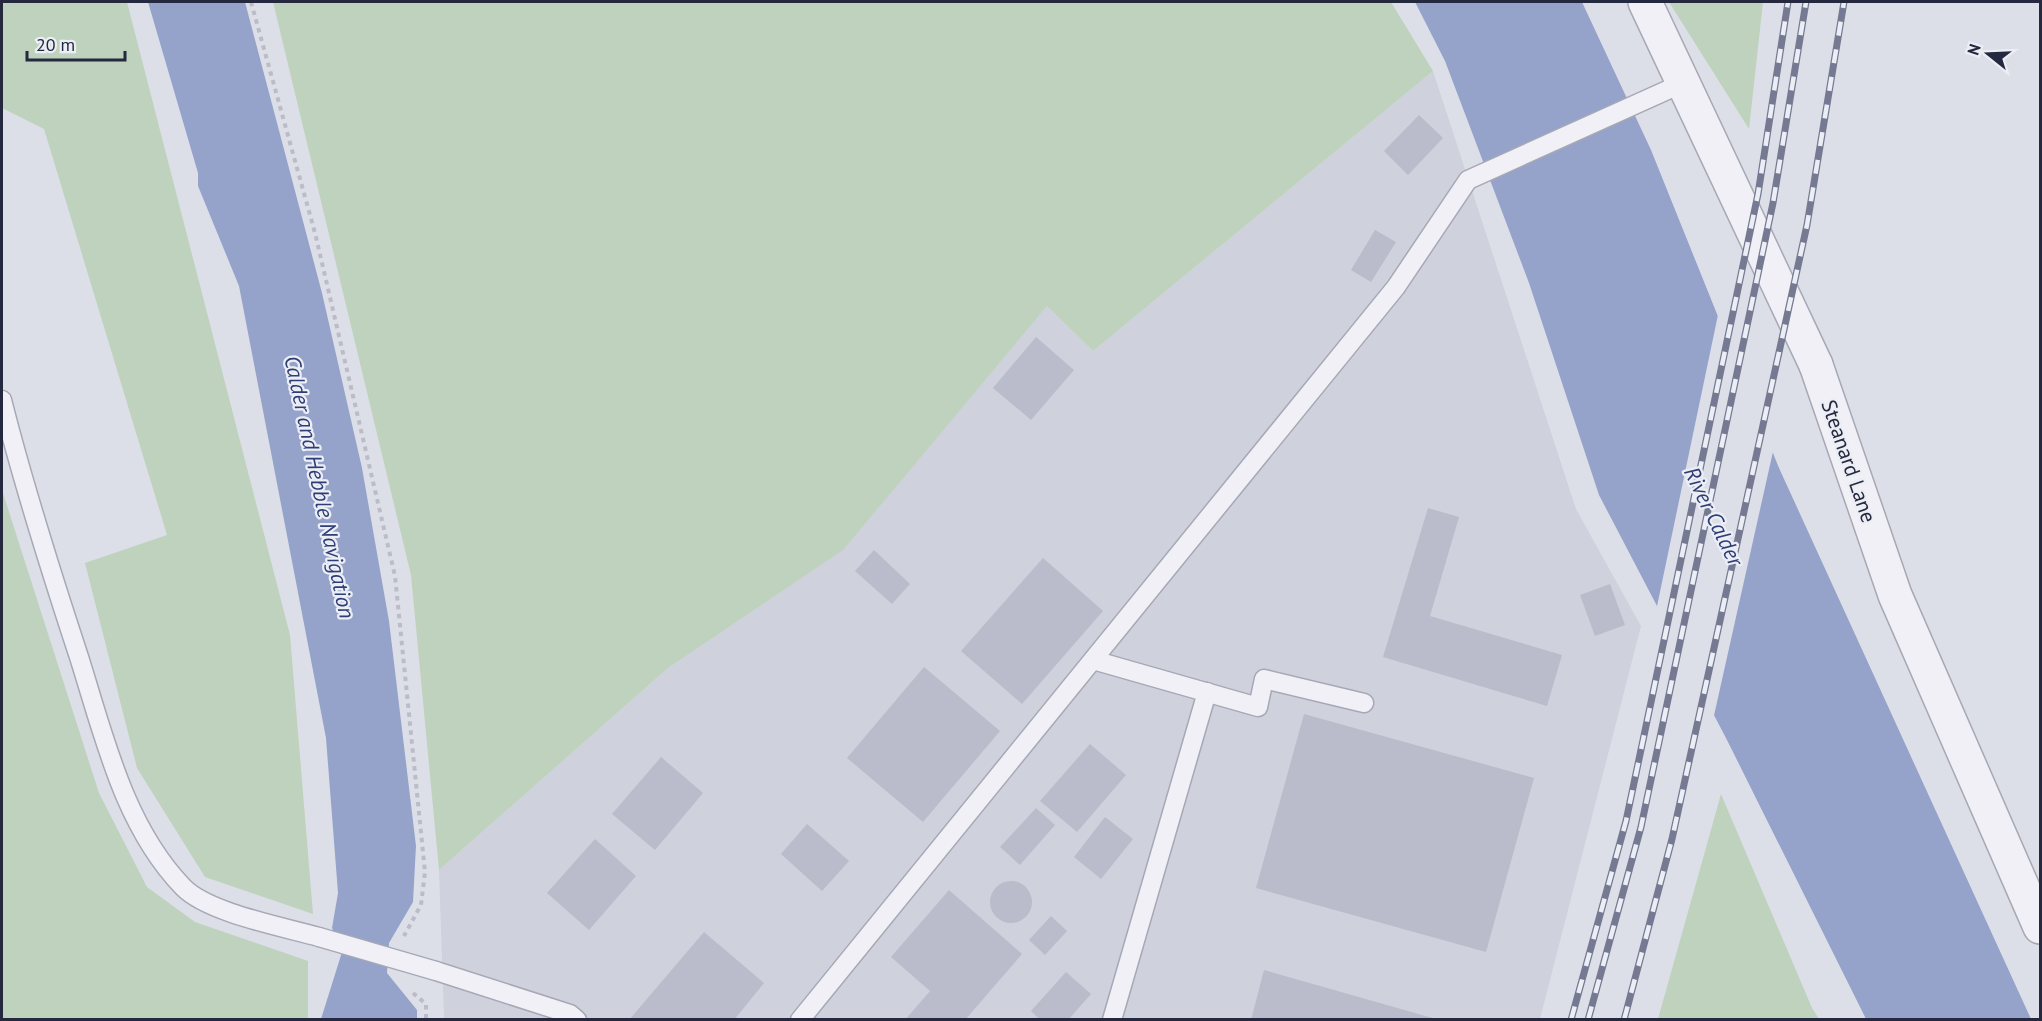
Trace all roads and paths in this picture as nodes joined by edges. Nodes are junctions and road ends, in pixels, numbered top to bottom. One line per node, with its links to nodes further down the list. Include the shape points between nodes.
1 (251, 2): 9 (path, via 315,233 395,576 424,872 421,905)
2 (1645, 2): 3 (street, Steanard Lane)
3 (1671, 88): 5 (lane, via 1468,180 1396,287); 8 (street, Steanard Lane, via 1816,365 1895,595)
4 (2, 400): 12 (lane, bridge, via 116,774 161,859 185,889 252,919 436,971 570,1014)
5 (1093, 660): 6 (lane); 13 (lane)
6 (1207, 692): 7 (lane, via 1258,707 1264,679); 14 (lane)
7 (1364, 703)
8 (2040, 927)
9 (401, 940)
10 (410, 989): 11 (path, via 426,1004)
11 (426, 1020)
12 (577, 1020)
13 (800, 1020)
14 (1112, 1020)

